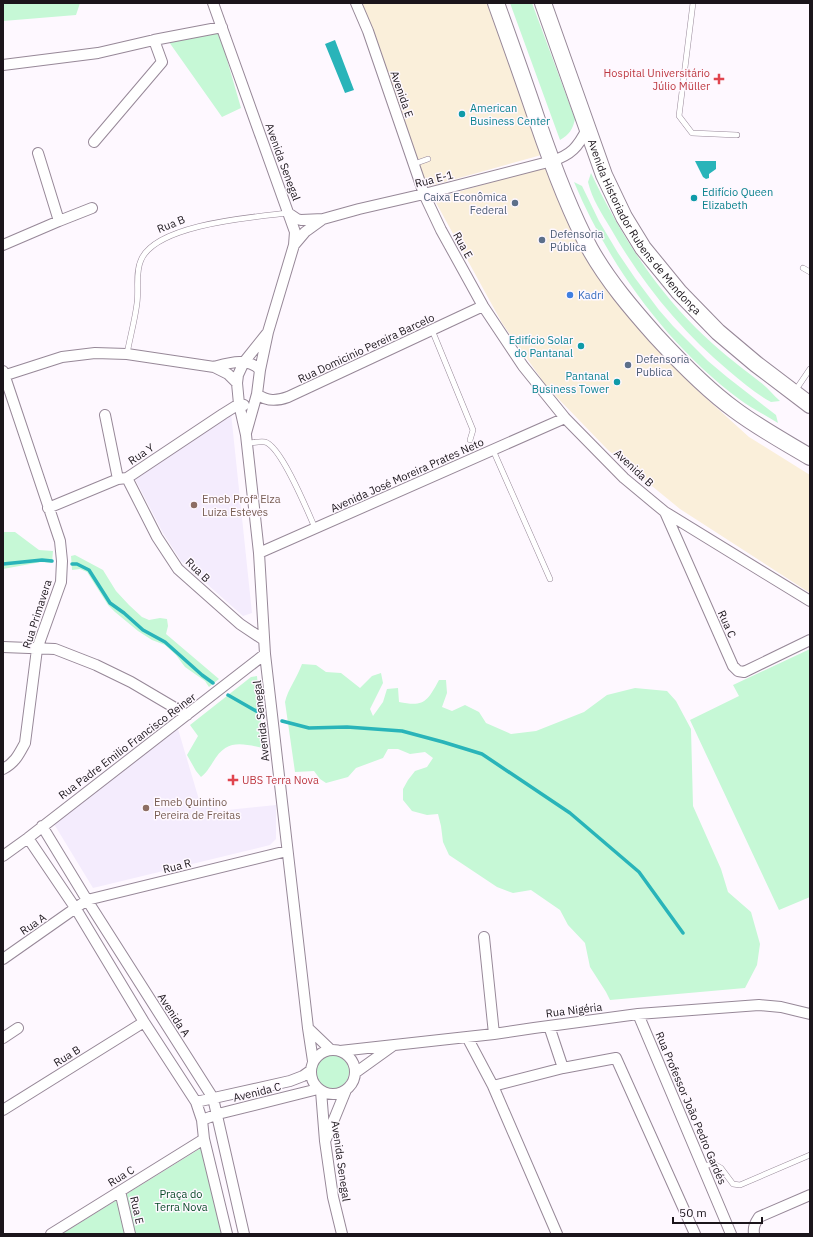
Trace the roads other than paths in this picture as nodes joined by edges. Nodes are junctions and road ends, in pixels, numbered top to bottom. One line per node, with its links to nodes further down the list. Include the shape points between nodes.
1 (213, 3): 6 (street, Avenida Senegal)
2 (356, 3): 15 (street, Avenida E)
3 (496, 3): 14 (main road)
4 (543, 3): 9 (main road, Avenida Historiador Rubens de Mendonça)
5 (693, 3): 10 (lane, via 679,116 692,133)
6 (222, 27): 7 (street); 18 (street, Avenida Senegal)
7 (154, 40): 8 (street, via 98,53); 11 (street, via 162,62)
8 (3, 65)
9 (587, 129): 14 (street, Rua E-1, via 576,148); 35 (main road, Avenida Historiador Rubens de Mendonça, via 604,176 643,248 684,297 718,332)
10 (737, 135)
11 (94, 142)
12 (38, 153): 20 (street)
13 (428, 159): 15 (lane)
14 (552, 161): 16 (street, Rua E-1); 45 (main road, via 573,215 591,250 640,318 688,369 735,410)
15 (414, 164): 16 (street, Avenida E)
16 (424, 194): 19 (street, Rua E-1); 25 (street, Rua E, via 440,230)
17 (92, 208): 20 (street)
18 (288, 213): 19 (street, Rua E-1, via 301,220); 21 (street, Avenida Senegal, via 294,229); 28 (lane, Rua B, via 205,224 179,232 150,249 141,259 138,270 138,301)
19 (323, 219): 21 (street, Rua E-1, via 304,232)
20 (59, 221): 22 (street)
21 (294, 244): 27 (street, Avenida Senegal)
22 (3, 245)
23 (803, 268): 24 (lane)
24 (810, 272)
25 (484, 306): 26 (street, Rua Domicinio Pereira Barcelo); 41 (street, Avenida B, via 523,366)
26 (432, 330): 36 (street, Rua Domicinio Pereira Barcelo, via 282,399 266,400); 43 (lane, via 473,430)
27 (268, 332): 29 (street, Avenida Senegal); 32 (street, Avenida Senegal)
28 (127, 354): 30 (street); 33 (street, via 95,353 62,357)
29 (244, 362): 30 (street); 32 (street); 34 (street, Avenida Senegal)
30 (214, 367): 34 (street, via 228,374)
31 (810, 368): 35 (lane)
32 (260, 370): 36 (street, Avenida Senegal)
33 (3, 374): 47 (street, Rua Primavera)
34 (237, 383): 37 (street, Avenida Senegal)
35 (794, 393): 38 (main road, Avenida Historiador Rubens de Mendonça)
36 (257, 394): 39 (street, Avenida Senegal)
37 (239, 404): 39 (street); 42 (street, Avenida Senegal); 46 (street, Rua Y)
38 (810, 405)
39 (253, 408): 42 (street, Avenida Senegal)
40 (105, 415): 46 (street, Rua B)
41 (565, 418): 44 (street, Avenida José Moreira Prates Neto); 48 (street, Avenida B, via 624,478)
42 (246, 439): 49 (lane, via 266,442 274,448 285,465); 50 (street, Avenida Senegal)
43 (470, 440)
44 (493, 450): 49 (street, Avenida José Moreira Prates Neto); 51 (lane)
45 (810, 457)
46 (122, 478): 47 (street, Rua Y); 53 (street, Rua B, via 178,569 240,624)
47 (48, 508): 56 (street, Rua Primavera, via 60,541 62,561 60,582)
48 (665, 512): 52 (street, Avenida B); 54 (street, Rua C, via 733,666 738,671 744,672)
49 (315, 528): 50 (street, Avenida José Moreira Prates Neto)
50 (259, 553): 53 (street, Avenida Senegal)
51 (550, 579)
52 (810, 601)
53 (264, 640): 57 (street, Avenida Senegal)
54 (810, 640)
55 (3, 647): 56 (street)
56 (37, 649): 58 (street, via 55,649 96,664); 59 (street, Rua Primavera, via 25,743 18,758)
57 (265, 654): 58 (street, Rua Padre Emilio Francisco Reiner); 62 (street, Avenida Senegal)
58 (187, 715): 60 (street, Rua Padre Emilio Francisco Reiner)
59 (3, 768)
60 (42, 826): 61 (street, Rua Padre Emilio Francisco Reiner); 64 (street, Avenida A)
61 (28, 838): 63 (street, Rua Padre Emilio Francisco Reiner); 65 (street)
62 (287, 851): 64 (street, Rua R); 73 (street, Avenida Senegal)
63 (3, 856)
64 (87, 900): 65 (street, Rua R); 85 (street, Avenida A)
65 (76, 909): 67 (street, Rua A); 70 (street)
66 (484, 937): 74 (street)
67 (3, 959)
68 (638, 1014): 69 (street, Rua Nigéria, via 759,1005); 71 (street, Rua Nigéria); 93 (street, Rua Professor João Pedro Gardés)
69 (810, 1014)
70 (144, 1022): 86 (street); 87 (street, Rua B)
71 (549, 1026): 74 (street, Rua Nigéria); 80 (street)
72 (18, 1028): 76 (street)
73 (308, 1028): 78 (street); 79 (street, Avenida Senegal)
74 (494, 1034): 75 (street, Rua Nigéria)
75 (467, 1037): 77 (street, Rua Nigéria); 82 (street)
76 (3, 1038)
77 (396, 1044): 78 (street, Rua Nigéria); 81 (street)
78 (336, 1050): 79 (street, Rua Nigéria, via 324,1051 318,1055); 81 (street, via 348,1056)
79 (312, 1066): 83 (street, via 311,1078); 85 (street, Avenida C, via 304,1076 290,1081)
80 (563, 1068): 82 (street); 102 (street, via 616,1058)
81 (355, 1073): 84 (street, via 353,1082)
82 (493, 1086): 101 (street)
83 (319, 1090): 84 (street, via 329,1094 338,1094); 88 (street, Avenida C); 91 (street, Avenida Senegal)
84 (346, 1090): 91 (street)
85 (213, 1098): 86 (street, Avenida C); 88 (street, Avenida A)
86 (196, 1102): 89 (street)
87 (3, 1110)
88 (218, 1114): 89 (street, Avenida C); 99 (street, Avenida A)
89 (202, 1120): 90 (street)
90 (204, 1139): 94 (street, Rua C); 98 (street)
91 (325, 1141): 100 (street, Avenida Senegal, via 333,1197)
92 (810, 1155): 93 (lane, via 740,1185 733,1184 721,1168 714,1164)
93 (702, 1166): 103 (street, Rua Professor João Pedro Gardés)
94 (120, 1190): 96 (street, Rua C); 97 (street, Rua E)
95 (810, 1195): 104 (street, via 759,1217 753,1229)
96 (51, 1234)
97 (130, 1234)
98 (226, 1234)
99 (244, 1234)
100 (342, 1234)
101 (557, 1234)
102 (695, 1234)
103 (731, 1234)
104 (754, 1234)

